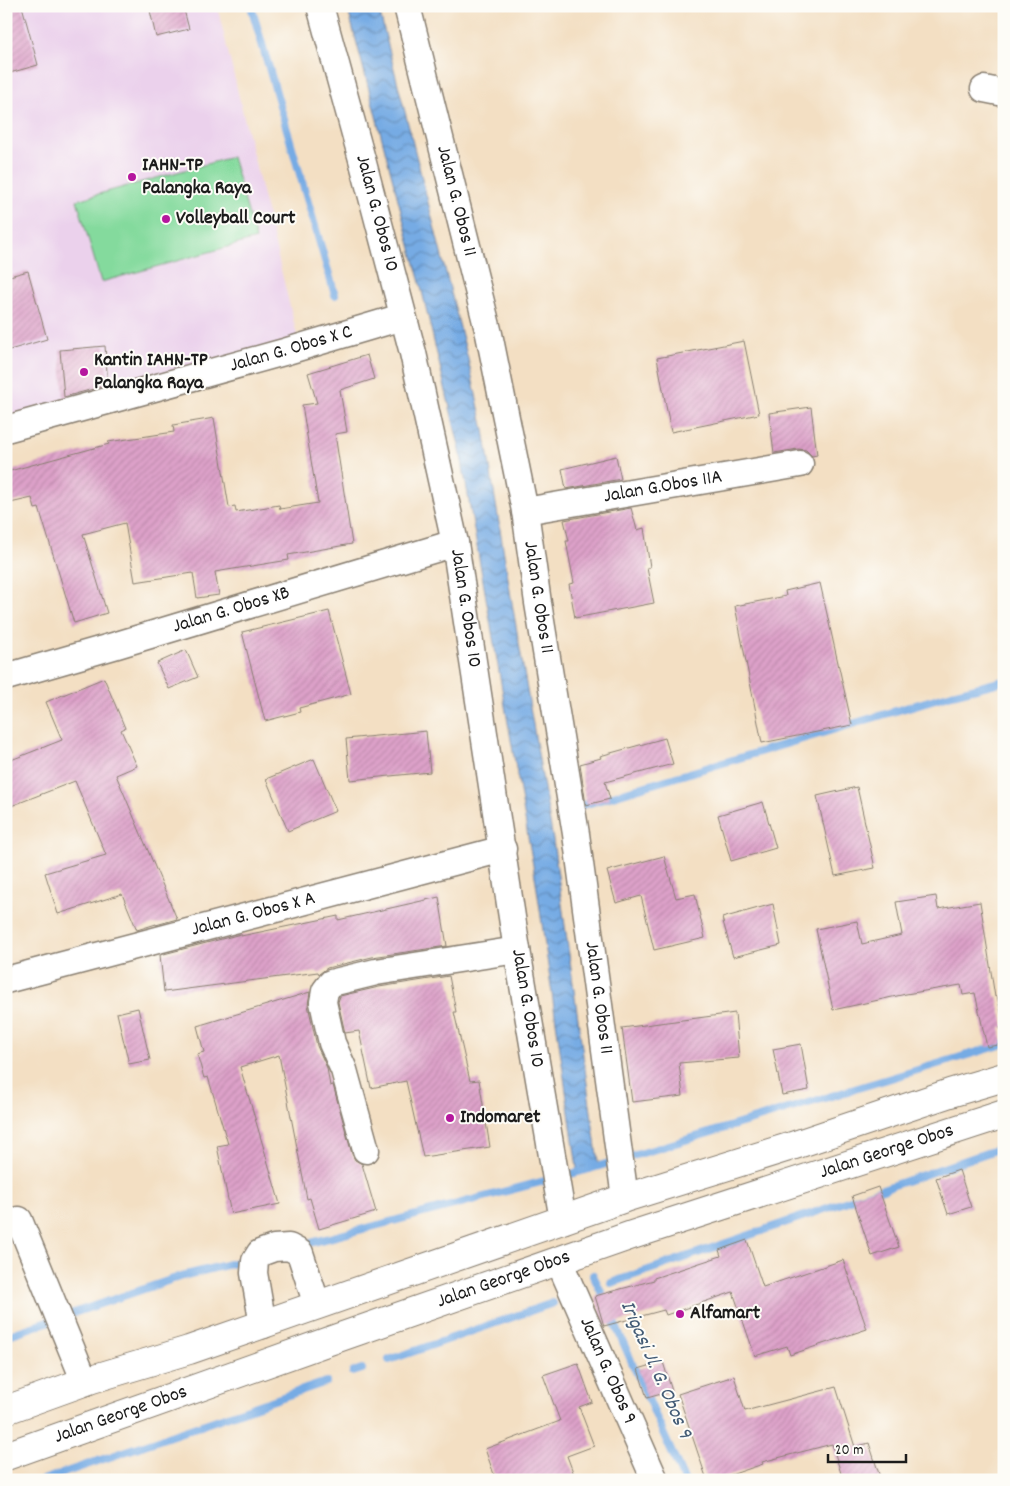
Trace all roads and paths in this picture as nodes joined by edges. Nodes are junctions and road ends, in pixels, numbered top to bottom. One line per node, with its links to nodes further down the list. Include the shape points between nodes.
1 (320, 6): 3 (street, Jalan G. Obos 10)
2 (407, 6): 6 (street, Jalan G. Obos 11, via 489,334)
3 (402, 317): 4 (street, Jalan G. Obos X C); 7 (street, Jalan G. Obos 10)
4 (6, 429)
5 (800, 464): 6 (street, Jalan G.Obos 11A)
6 (525, 510): 15 (street, Jalan G. Obos 11, via 576,834)
7 (455, 543): 8 (street, Jalan G. Obos XB); 9 (street, Jalan G. Obos 10)
8 (6, 677)
9 (502, 850): 10 (street, Jalan G. Obos 10); 11 (street, Jalan G. Obos X A)
10 (517, 950): 14 (street, via 376,972 331,983 323,1002 332,1043 344,1070); 17 (street, Jalan G. Obos 10)
11 (6, 980)
12 (1004, 1077): 15 (main road, Jalan George Obos, via 792,1146)
13 (1004, 1114): 18 (main road, Jalan George Obos)
14 (366, 1150)
15 (623, 1188): 17 (main road, Jalan George Obos)
16 (20, 1220): 21 (street)
17 (563, 1220): 19 (main road, Jalan George Obos)
18 (559, 1261): 23 (main road, Jalan George Obos); 24 (street, Jalan G. Obos 9)
19 (317, 1305): 20 (main road, Jalan George Obos); 20 (street, via 300,1253 289,1247 260,1253 254,1273)
20 (262, 1325): 21 (main road, Jalan George Obos)
21 (84, 1382): 22 (main road, Jalan George Obos)
22 (6, 1410)
23 (6, 1456)
24 (655, 1480)

